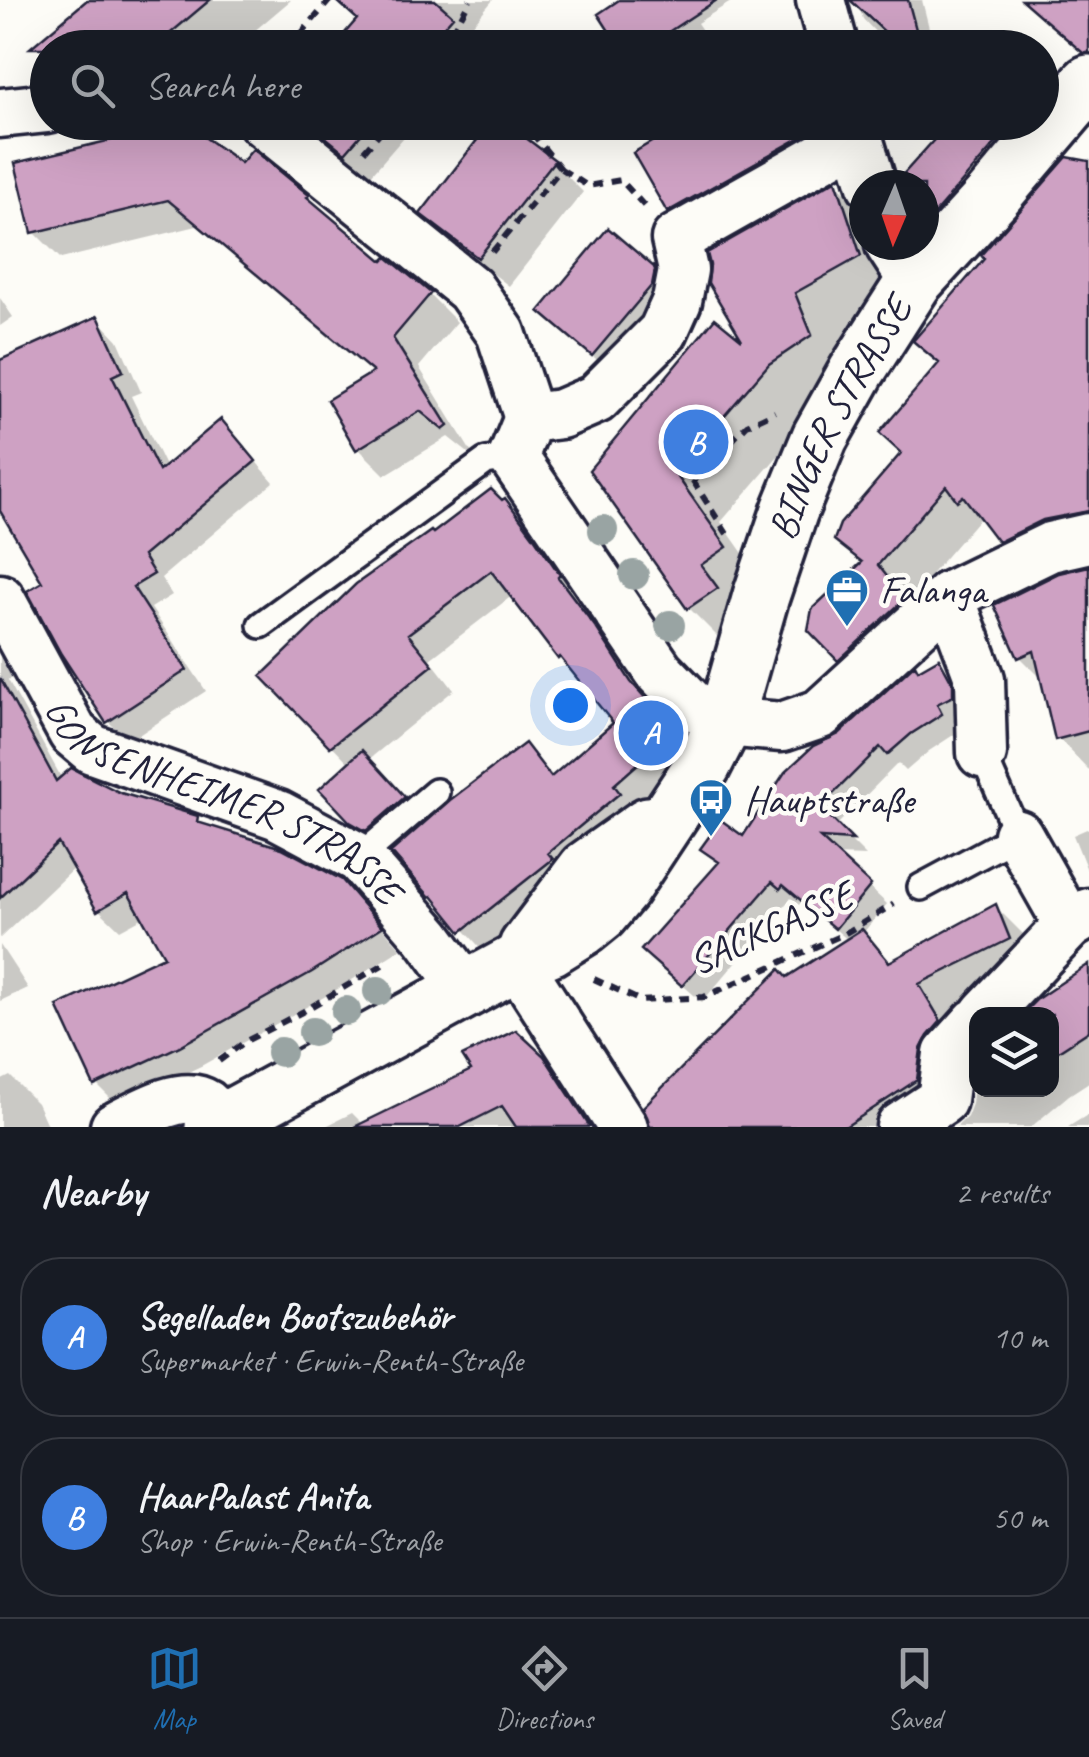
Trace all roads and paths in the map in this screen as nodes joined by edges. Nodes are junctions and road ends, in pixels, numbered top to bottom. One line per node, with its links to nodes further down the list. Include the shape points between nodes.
1 (330, 0): 4 (path)
2 (470, 0): 5 (path)
3 (821, 0): 6 (street)
4 (304, 30)
5 (453, 30)
6 (829, 30)
7 (1089, 83): 10 (main road, BINGER STRASSE)
8 (30, 110): 9 (street)
9 (0, 113)
10 (1059, 118)
11 (285, 140): 20 (street)
12 (538, 140): 16 (path)
13 (839, 140): 18 (street)
14 (858, 140): 17 (street)
15 (1041, 140): 19 (main road, BINGER STRASSE, via 993,196)
16 (561, 169): 18 (path, via 588,186 621,180); 20 (path)
17 (867, 170)
18 (676, 239): 22 (street, via 683,270 663,332 596,399)
19 (902, 264): 31 (main road, BINGER STRASSE, via 790,510)
20 (464, 284): 22 (street, via 501,333)
21 (775, 412): 24 (path, via 747,425)
22 (521, 437): 29 (lane); 31 (street, via 659,671 691,704)
23 (678, 469): 24 (path)
24 (693, 481): 26 (path)
25 (1089, 538): 27 (street, via 1050,547)
26 (733, 544)
27 (949, 596): 31 (street, via 820,714 782,727); 32 (street, via 980,679)
28 (0, 599): 30 (street, GONSENHEIMER STRASSE)
29 (261, 625)
30 (18, 673): 35 (street, GONSENHEIMER STRASSE, via 92,749 278,815)
31 (725, 722): 39 (main road, BINGER STRASSE, via 675,806 586,869)
32 (982, 754): 34 (lane)
33 (436, 792): 35 (lane)
34 (1018, 834): 36 (lane); 37 (street)
35 (359, 858): 41 (street, GONSENHEIMER STRASSE)
36 (921, 887): 40 (path, SACKGASSE, via 844,934 704,997 641,1001)
37 (1079, 919): 42 (street)
38 (396, 956): 44 (path, via 246,1042)
39 (516, 962): 41 (main road, BINGER STRASSE); 48 (street)
40 (584, 974)
41 (466, 990): 46 (main road, BINGER STRASSE)
42 (992, 1007)
43 (969, 1032): 45 (street, via 948,1054)
44 (161, 1104): 46 (street, via 198,1100); 47 (street)
45 (952, 1113): 49 (street)
46 (218, 1125)
47 (115, 1127)
48 (623, 1127)
49 (901, 1127)

